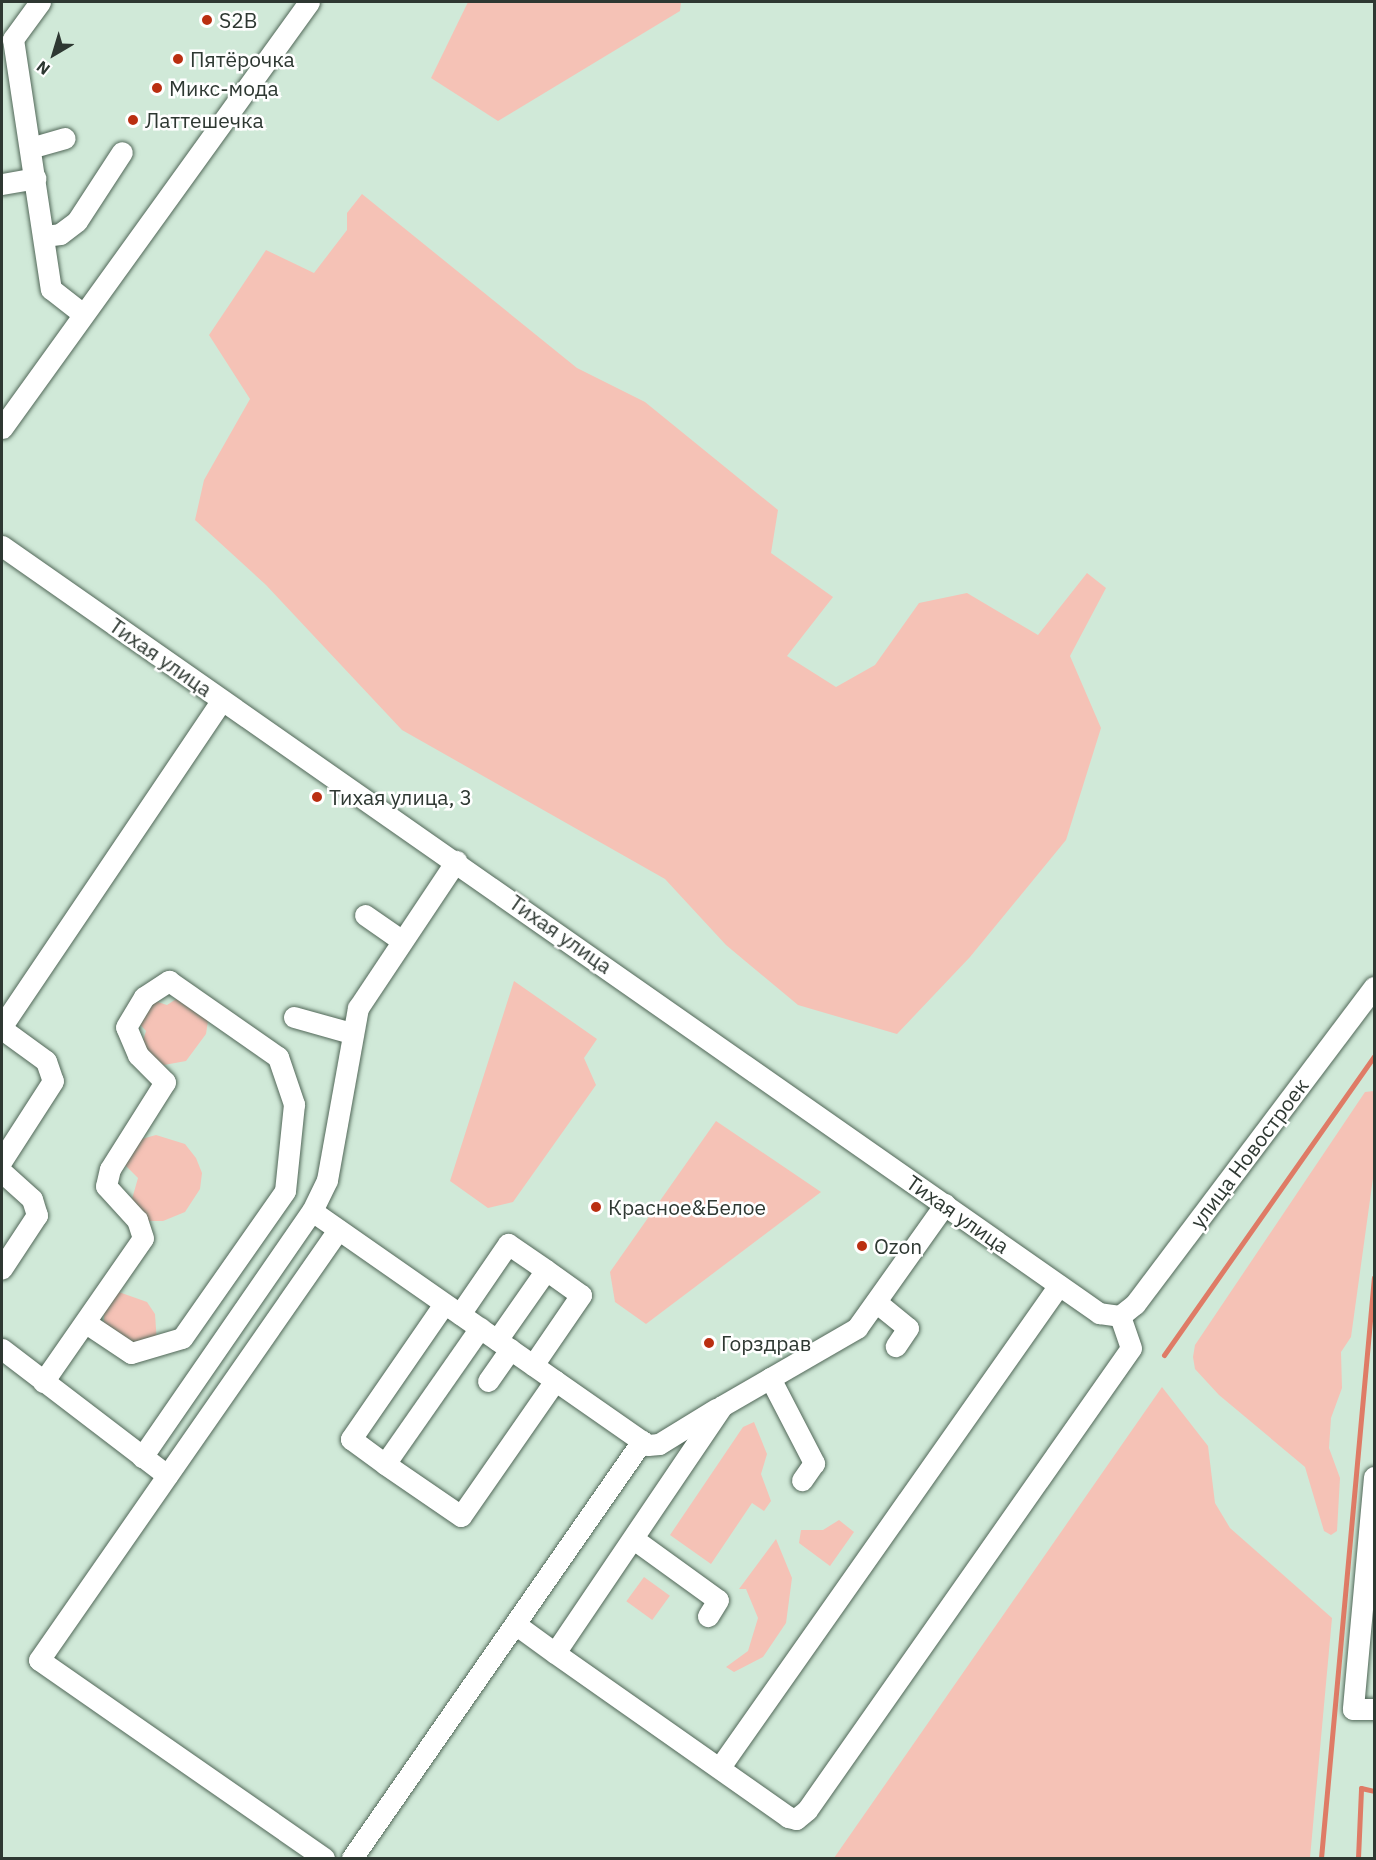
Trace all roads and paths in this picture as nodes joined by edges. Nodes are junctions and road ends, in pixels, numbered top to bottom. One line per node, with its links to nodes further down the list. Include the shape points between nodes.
1 (40, 2): 4 (street, via 13,39)
2 (309, 2): 9 (street)
3 (65, 138): 4 (street)
4 (30, 148): 6 (street)
5 (122, 152): 8 (street, via 76,221 60,234)
6 (35, 178): 7 (street); 8 (street)
7 (2, 184)
8 (44, 236): 9 (street, via 51,289)
9 (82, 313): 10 (street)
10 (2, 428)
11 (2, 546): 12 (street, Тихая улица)
12 (222, 700): 13 (street, Тихая улица); 18 (street)
13 (456, 861): 15 (street); 22 (street, Тихая улица)
14 (365, 915): 15 (street)
15 (401, 940): 19 (street, via 365,992)
16 (1374, 987): 30 (street, улица Новостроек, via 1135,1304)
17 (294, 1017): 19 (street)
18 (2, 1027): 20 (street, via 46,1061 52,1081)
19 (351, 1033): 23 (street, via 327,1180)
20 (2, 1160)
21 (2, 1172): 25 (street, via 32,1199 37,1215)
22 (945, 1204): 27 (street, Тихая улица); 28 (street)
23 (312, 1211): 24 (street); 43 (street)
24 (338, 1230): 29 (street); 45 (street)
25 (2, 1268)
26 (546, 1270): 29 (street, via 508,1244); 33 (street); 36 (street, via 581,1295)
27 (1059, 1285): 30 (street, Тихая улица, via 1106,1317); 54 (street)
28 (876, 1302): 34 (street, via 908,1328); 37 (street, via 857,1329)
29 (452, 1309): 32 (street); 44 (street, via 351,1439)
30 (1120, 1316): 54 (street, via 1131,1348 803,1815 788,1817)
31 (86, 1323): 31 (street, via 131,1353 182,1338 285,1191 294,1104 278,1057 169,981 144,996 126,1027 138,1055 165,1082 110,1169 106,1186 137,1220 143,1238); 40 (street)
32 (480, 1328): 33 (street); 44 (street)
33 (504, 1345): 36 (street); 38 (street)
34 (896, 1346)
35 (2, 1349): 40 (street)
36 (532, 1365): 39 (street)
37 (770, 1378): 41 (street); 47 (street, via 814,1463)
38 (488, 1381)
39 (555, 1381): 42 (street); 44 (street, via 461,1516)
40 (43, 1382): 43 (street)
41 (722, 1406): 42 (street, via 659,1444); 48 (street)
42 (642, 1441): 51 (street)
43 (142, 1456): 45 (street)
44 (386, 1464)
45 (167, 1475): 55 (street, via 39,1660)
46 (1374, 1477): 49 (street)
47 (802, 1480)
48 (635, 1540): 50 (street, via 718,1600); 52 (street)
49 (1371, 1561): 53 (street, via 1353,1709)
50 (708, 1616)
51 (514, 1624): 52 (street); 56 (street)
52 (555, 1653): 54 (street)
53 (1374, 1709)
54 (720, 1767)
55 (324, 1858)
56 (352, 1858)

